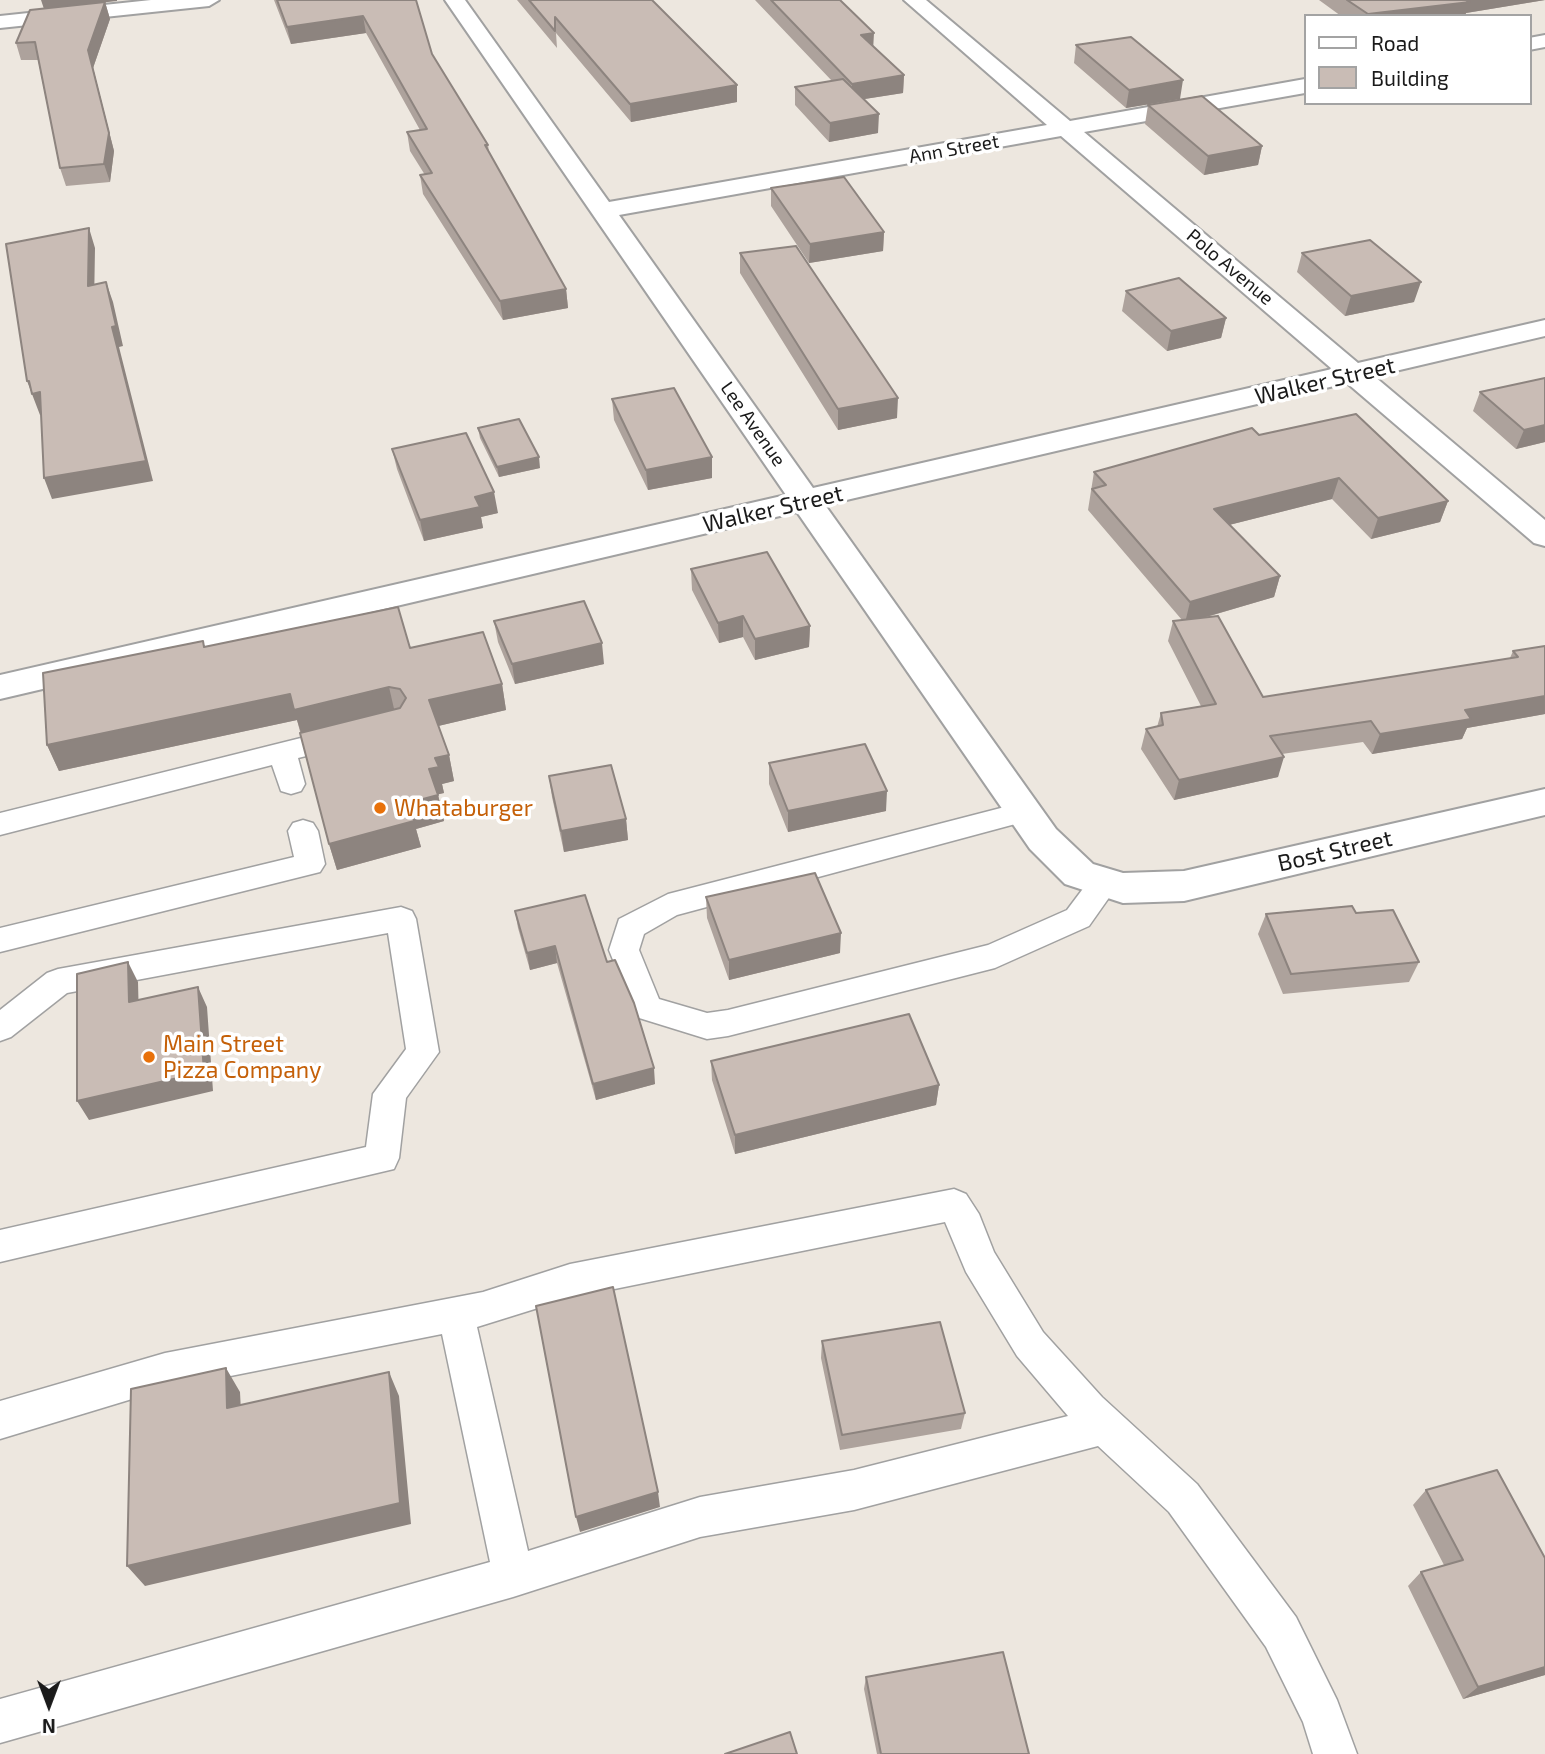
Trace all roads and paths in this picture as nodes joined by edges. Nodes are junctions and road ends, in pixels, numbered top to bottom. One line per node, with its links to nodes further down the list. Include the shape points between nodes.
1 (209, 0): 4 (street)
2 (455, 0): 7 (street, Lee Avenue)
3 (914, 0): 6 (street, Polo Avenue)
4 (0, 22)
5 (1304, 86): 6 (street, Ann Street)
6 (1066, 128): 7 (street, Ann Street); 9 (street, Polo Avenue)
7 (602, 211): 10 (street, Lee Avenue)
8 (1545, 328): 9 (street, Walker Street)
9 (1355, 374): 10 (street, Walker Street); 11 (street, Polo Avenue)
10 (807, 501): 12 (street, Walker Street); 17 (street, Lee Avenue)
11 (1545, 536)
12 (0, 687)
13 (371, 731): 14 (lane)
14 (283, 753): 15 (lane); 18 (lane)
15 (291, 784)
16 (1545, 802): 20 (street, Bost Street, via 1184,886)
17 (1024, 812): 20 (street, Lee Avenue, via 1043,839 1079,874); 20 (lane, via 668,906 630,927 624,950 647,1008 707,1026 728,1023 995,956 1078,918)
18 (0, 824)
19 (303, 831): 21 (lane, via 310,864)
20 (1114, 885)
21 (0, 940)
22 (0, 1028): 23 (lane, via 58,982 401,919 423,1052 390,1094 382,1158)
23 (0, 1246)
24 (456, 1314): 25 (lane, via 165,1371); 26 (lane, via 570,1281 954,1205 979,1260 1030,1344); 27 (lane)
25 (0, 1420)
26 (1105, 1425): 27 (lane, via 854,1490 700,1517); 29 (lane, via 1183,1498 1274,1622 1322,1715)
27 (513, 1576): 28 (lane)
28 (0, 1721)
29 (1335, 1754)

